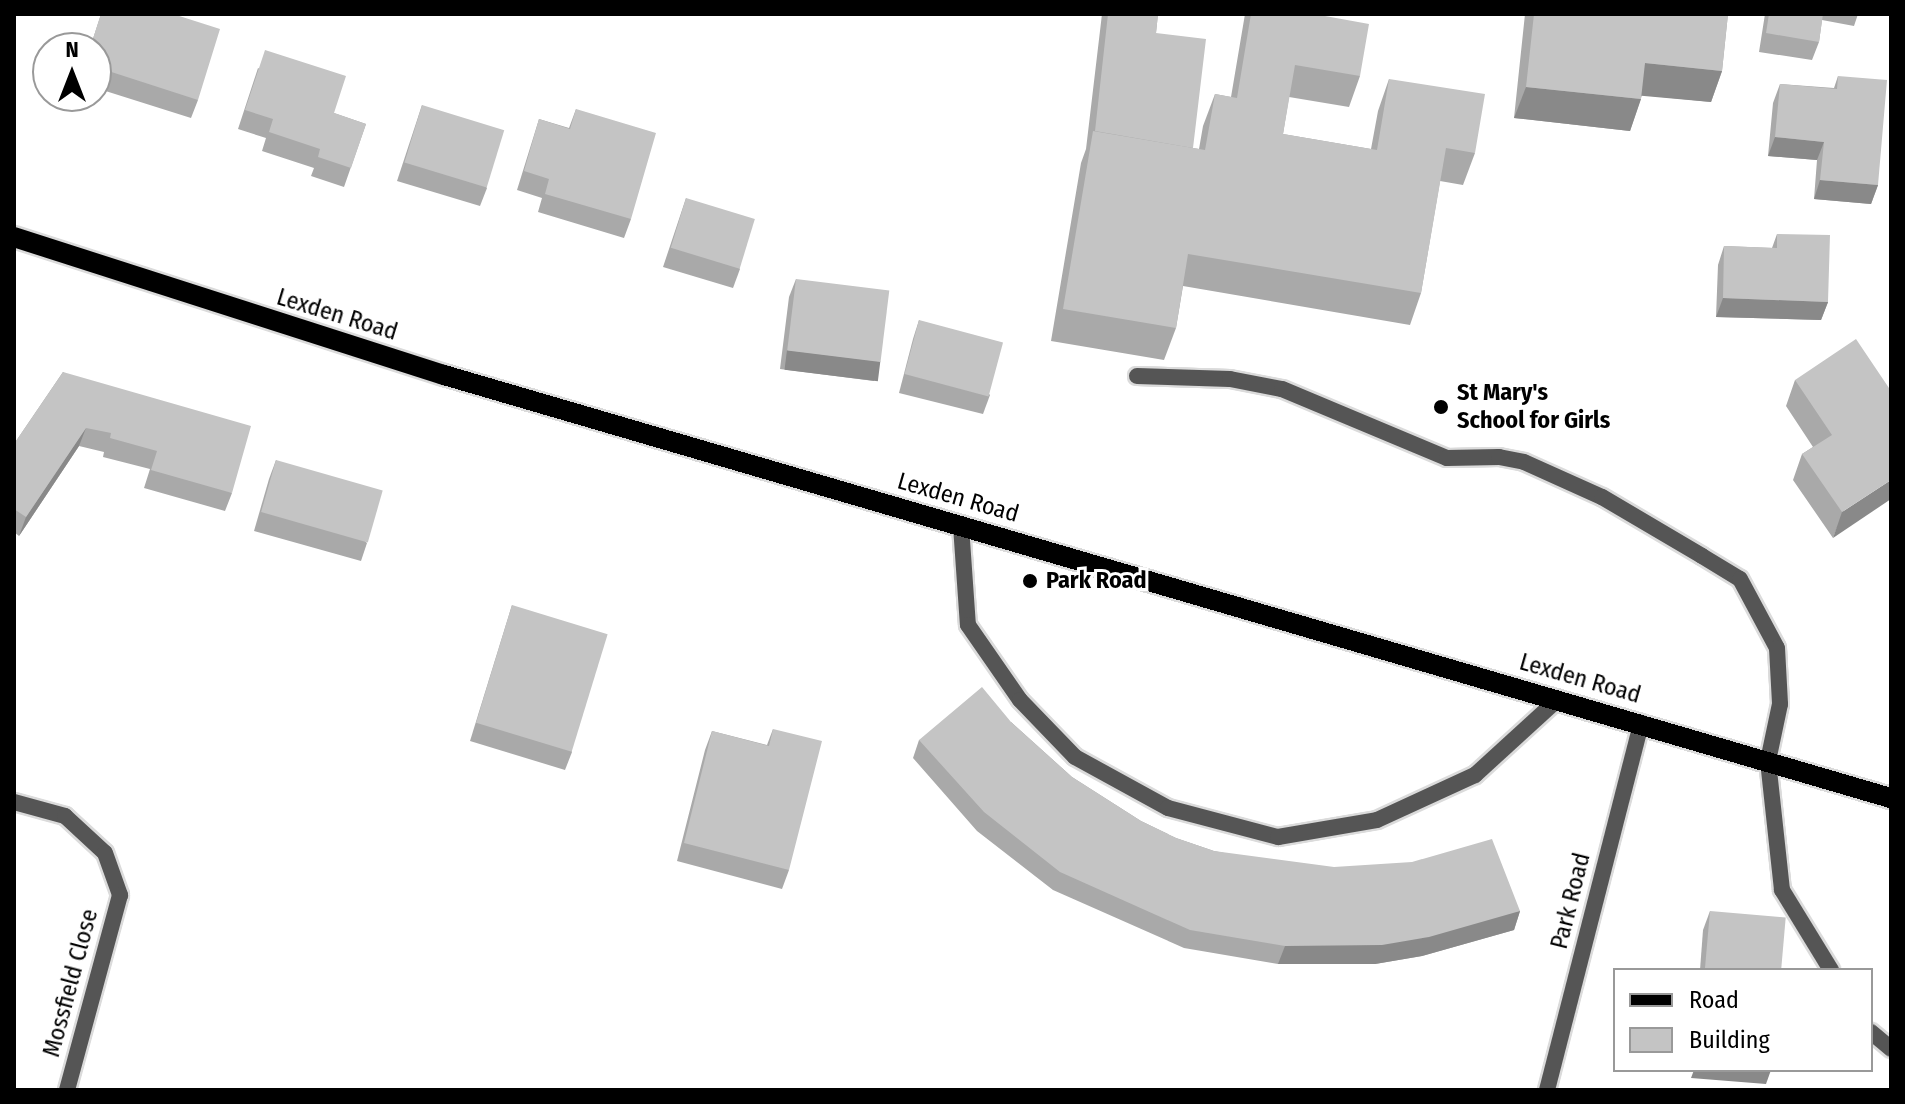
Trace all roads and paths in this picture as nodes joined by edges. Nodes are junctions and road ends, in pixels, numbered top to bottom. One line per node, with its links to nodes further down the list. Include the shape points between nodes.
1 (14, 237): 3 (main road, Lexden Road, via 293,329)
2 (1137, 376): 6 (street, via 1230,379 1282,389 1447,458 1524,462 1602,497 1740,579 1777,648 1780,704)
3 (961, 526): 4 (main road, Lexden Road); 4 (street, via 968,625 1020,700 1075,757 1168,808 1278,837 1377,820 1475,775)
4 (1556, 701): 5 (main road, Lexden Road)
5 (1641, 723): 6 (main road, Lexden Road); 13 (street, Park Road)
6 (1768, 761): 7 (main road, Lexden Road); 9 (street, via 1782,890)
7 (1891, 798)
8 (14, 802): 12 (street, Mossfield Close, via 65,816 105,853 120,895)
9 (1830, 968)
10 (1873, 1034): 11 (street)
11 (1891, 1049)
12 (67, 1090)
13 (1547, 1090)

